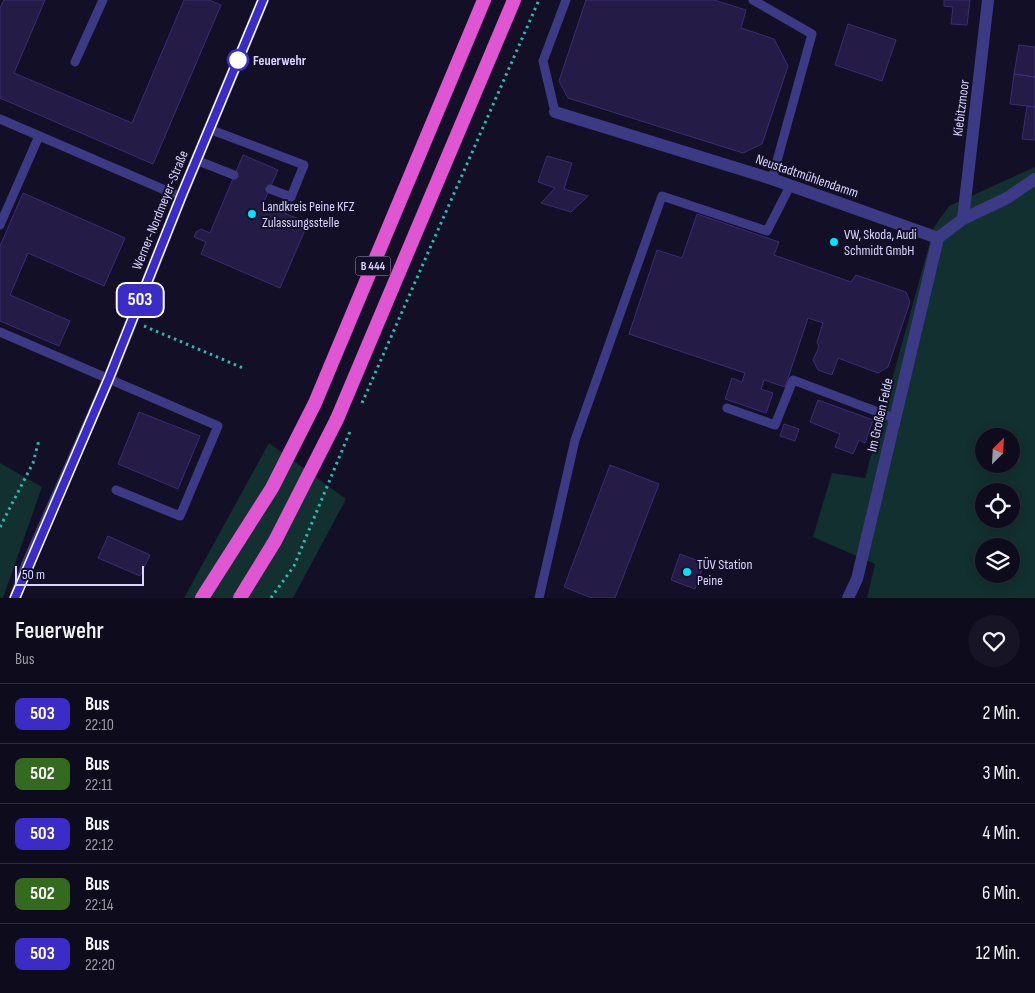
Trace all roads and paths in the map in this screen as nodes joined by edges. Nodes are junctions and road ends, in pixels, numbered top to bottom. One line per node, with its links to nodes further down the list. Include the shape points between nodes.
1 (104, 0): 9 (lane)
2 (263, 0): 12 (street, Werner-Nordmeyer-Straße)
3 (484, 0): 36 (highway, B 444, via 315,404 272,488)
4 (514, 0): 37 (highway, B 444, via 337,419 275,541)
5 (539, 0): 28 (path)
6 (566, 0): 10 (lane, via 542,61)
7 (752, 0): 16 (lane, via 812,34)
8 (988, 0): 21 (street, Kiebitzmoor)
9 (75, 62)
10 (556, 112): 16 (street, Neustadtmühlendamm)
11 (0, 119): 13 (lane)
12 (209, 129): 14 (street, Werner-Nordmeyer-Straße); 19 (lane, via 304,165 291,197)
13 (39, 136): 20 (lane); 22 (lane)
14 (196, 160): 15 (lane); 20 (street, Werner-Nordmeyer-Straße)
15 (234, 175)
16 (772, 179): 18 (street, Neustadtmühlendamm)
17 (1035, 179): 21 (street, via 1007,198)
18 (790, 186): 23 (street, Neustadtmühlendamm); 39 (lane, via 767,230 662,196 575,440)
19 (270, 189)
20 (181, 197): 24 (street, Werner-Nordmeyer-Straße)
21 (963, 219): 23 (street)
22 (0, 225)
23 (938, 238): 30 (street, Im Großen Felde)
24 (132, 321): 26 (path); 27 (street, Werner-Nordmeyer-Straße)
25 (0, 332): 27 (lane)
26 (243, 368)
27 (109, 378): 33 (lane, via 218,426 180,516); 35 (street, Werner-Nordmeyer-Straße)
28 (360, 408)
29 (727, 408): 30 (lane, via 775,425 792,380)
30 (894, 418): 40 (street, Im Großen Felde, via 857,579)
31 (352, 426): 38 (path, via 294,566)
32 (39, 440): 34 (path, via 33,463)
33 (116, 490)
34 (0, 527)
35 (15, 598)
36 (202, 598)
37 (240, 598)
38 (272, 598)
39 (539, 598)
40 (848, 598)

